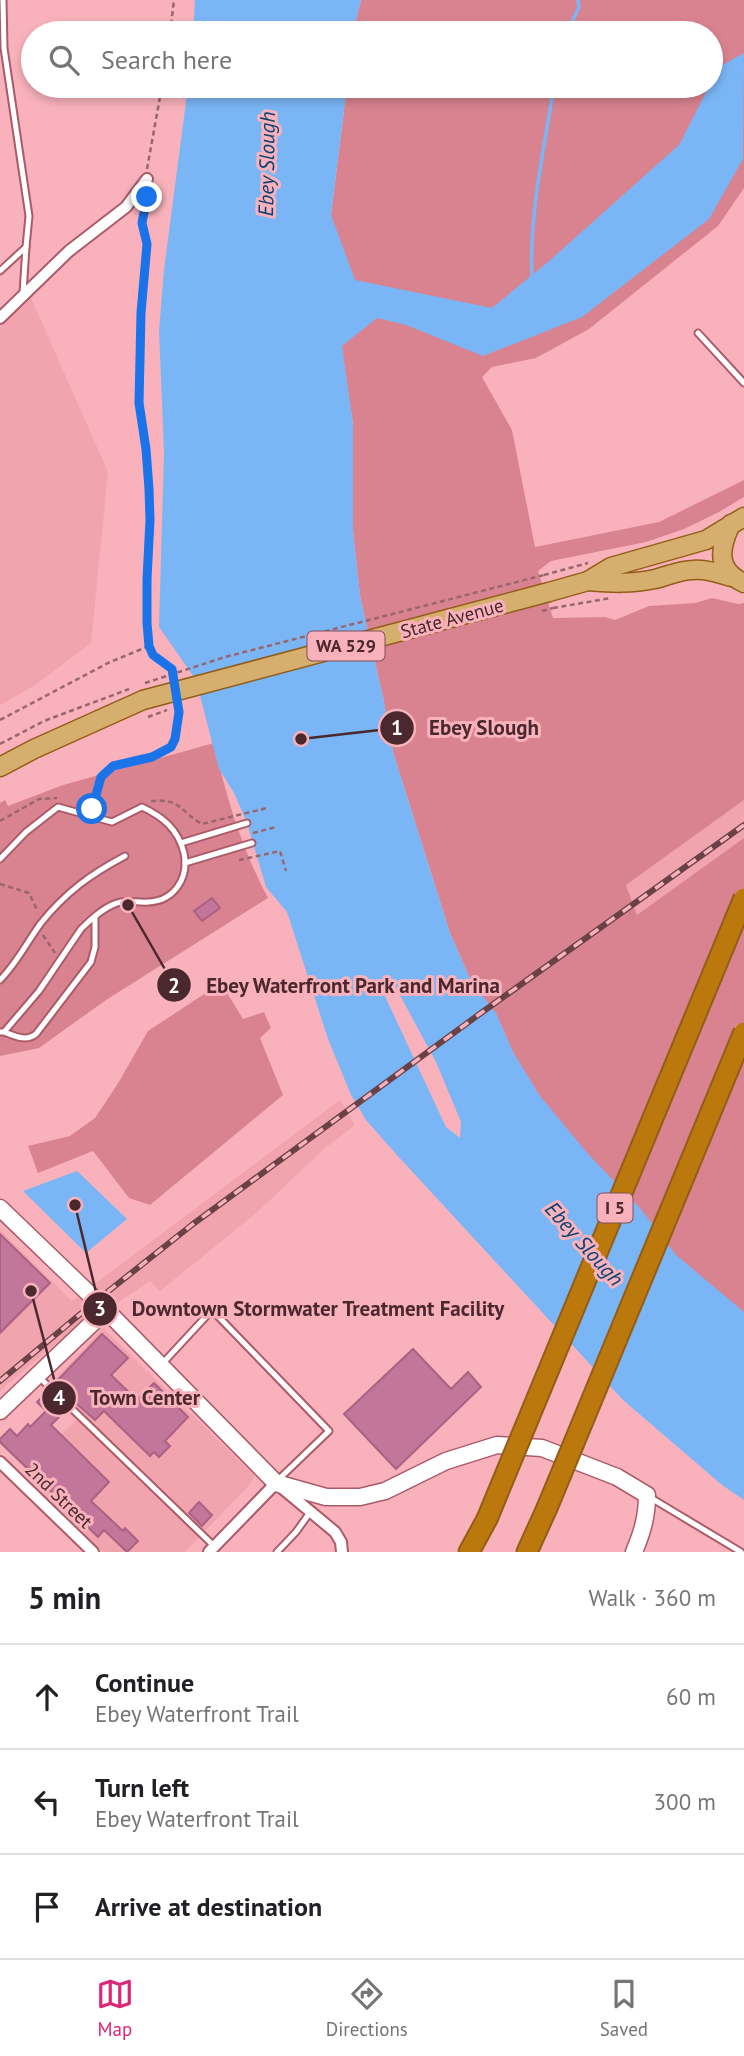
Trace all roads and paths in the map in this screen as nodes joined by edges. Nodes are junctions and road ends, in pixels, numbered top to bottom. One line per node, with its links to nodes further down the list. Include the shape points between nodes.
1 (3, 0): 6 (lane, via 4,48 29,216)
2 (174, 0): 3 (path)
3 (171, 21)
4 (160, 98): 5 (path)
5 (147, 179): 8 (street, via 126,207 69,251); 16 (path, via 139,403 149,489)
6 (26, 247): 7 (lane); 8 (lane)
7 (0, 271)
8 (23, 297): 9 (street)
9 (0, 318)
10 (698, 333): 11 (lane)
11 (744, 383)
12 (737, 521): 13 (main road, via 722,548 726,570); 14 (main road, State Avenue, via 706,540 611,567)
13 (737, 580): 14 (main road, State Avenue, via 694,569 616,584)
14 (588, 581): 15 (main road, State Avenue)
15 (547, 583): 18 (main road, State Avenue / WA 529, bridge); 18 (path, bridge, via 225,657 177,671)
16 (149, 646): 17 (path, via 153,655 172,669); 20 (path)
17 (174, 680)
18 (141, 693): 21 (path, via 44,721); 22 (main road, State Avenue / WA 529)
19 (177, 701): 27 (path, via 171,747 152,757 113,766 101,777)
20 (0, 720)
21 (0, 743)
22 (0, 767)
23 (62, 800): 29 (path, via 39,799)
24 (144, 802): 26 (path, via 165,800 202,824)
25 (83, 806): 27 (path)
26 (267, 808)
27 (92, 809): 28 (path)
28 (99, 810)
29 (0, 821)
30 (247, 823): 33 (lane)
31 (276, 827): 32 (path)
32 (244, 836)
33 (181, 843): 36 (lane, via 166,820 142,807 113,822 58,807); 38 (lane)
34 (252, 843): 38 (lane)
35 (125, 856): 46 (lane, via 96,871 63,898)
36 (0, 859)
37 (239, 860): 39 (path, via 280,851)
38 (185, 863): 43 (lane, via 178,888 160,901 124,901)
39 (286, 871)
40 (0, 884): 42 (path, via 29,893)
41 (744, 898): 62 (highway, I 5, bridge)
42 (40, 916)
43 (95, 917): 47 (lane); 47 (lane, via 91,962 36,1034 25,1039)
44 (44, 938): 45 (path)
45 (52, 950)
46 (0, 980)
47 (2, 1032)
48 (744, 1032): 63 (highway, bridge)
49 (0, 1208): 50 (street)
50 (106, 1310): 51 (street); 52 (street)
51 (161, 1365): 55 (street); 55 (lane, via 212,1310 329,1431)
52 (37, 1376): 53 (street); 58 (lane)
53 (0, 1411)
54 (0, 1462): 59 (street, 2nd Street)
55 (276, 1482): 56 (street, via 326,1497 360,1497 497,1445 542,1448 617,1477); 57 (street); 58 (street)
56 (647, 1495): 64 (street, via 644,1529); 65 (lane)
57 (311, 1511): 60 (lane); 61 (street, via 335,1532)
58 (212, 1549)
59 (93, 1552)
60 (277, 1552)
61 (342, 1552)
62 (470, 1552)
63 (527, 1552)
64 (634, 1552)
65 (741, 1552)

